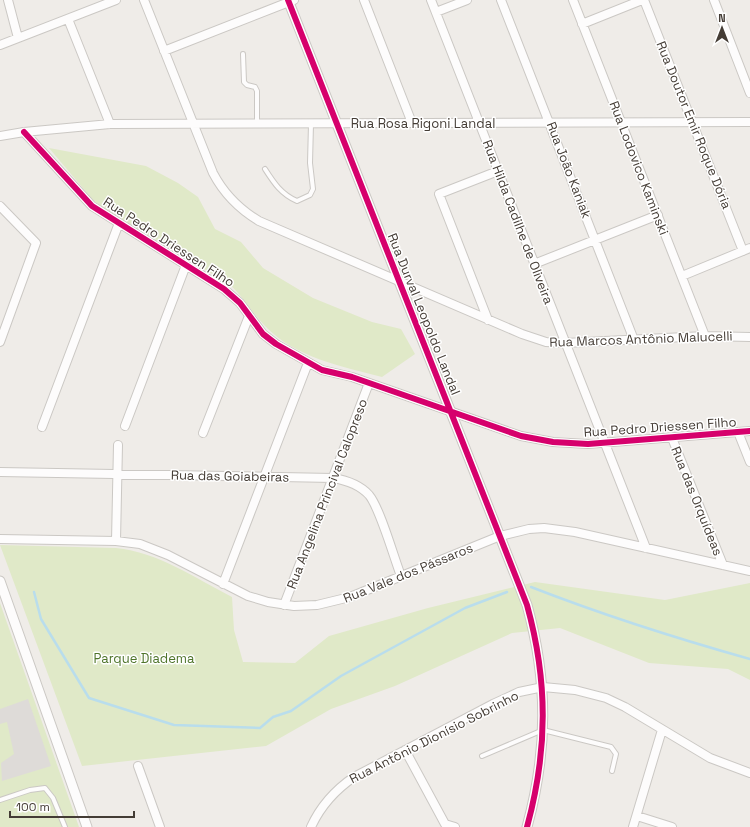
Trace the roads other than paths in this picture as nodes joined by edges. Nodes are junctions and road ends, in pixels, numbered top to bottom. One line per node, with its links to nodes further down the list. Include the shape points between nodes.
1 (8, 0): 15 (street)
2 (116, 0): 13 (street)
3 (144, 0): 17 (street, Rua Marcos Antônio Malucelli)
4 (364, 0): 24 (street)
5 (431, 0): 12 (street, Rua Hilda Cadilhe de Oliveira)
6 (467, 0): 12 (street)
7 (501, 0): 20 (street, Rua João Kaniak)
8 (573, 0): 14 (street, Rua Lodovico Kaminski)
9 (643, 0): 14 (street); 22 (street, Rua Doutor Emir Roque Dória)
10 (714, 0): 19 (street)
11 (290, 1): 17 (street); 30 (street, Rua Durval Leopoldo Landal)
12 (436, 12): 25 (street, Rua Hilda Cadilhe de Oliveira)
13 (68, 18): 15 (street); 26 (street)
14 (582, 24): 21 (street, Rua Lodovico Kaminski)
15 (18, 38): 16 (street)
16 (0, 45)
17 (164, 51): 27 (street, Rua Marcos Antônio Malucelli)
18 (243, 54): 28 (lane, via 244,82 258,91)
19 (750, 93)
20 (550, 122): 21 (street, Rua Rosa Rigoni Landal); 25 (street, Rua Rosa Rigoni Landal); 38 (street, Rua João Kaniak)
21 (621, 122): 22 (street, Rua Rosa Rigoni Landal); 36 (street, Rua Lodovico Kaminski)
22 (692, 122): 23 (street, Rua Rosa Rigoni Landal); 39 (street, Rua Doutor Emir Roque Dória)
23 (750, 122)
24 (412, 123): 25 (street, Rua Rosa Rigoni Landal); 30 (street, Rua Rosa Rigoni Landal)
25 (479, 123): 34 (street, Rua Hilda Cadilhe de Oliveira)
26 (110, 124): 27 (street, Rua Rosa Rigoni Landal); 31 (street, Rua Rosa Rigoni Landal)
27 (193, 124): 28 (street, Rua Rosa Rigoni Landal); 43 (street, Rua Marcos Antônio Malucelli, via 218,183 247,214 270,227)
28 (257, 124): 29 (street, Rua Rosa Rigoni Landal)
29 (311, 124): 30 (street, Rua Rosa Rigoni Landal); 33 (lane, via 310,163 313,189 310,195 297,201 290,198 280,191)
30 (337, 124): 43 (street, Rua Durval Leopoldo Landal)
31 (24, 132): 32 (street, Rua Rosa Rigoni Landal); 37 (street, Rua Pedro Driessen Filho, via 87,201)
32 (0, 136)
33 (265, 169)
34 (498, 171): 40 (street, Rua Hilda Cadilhe de Oliveira); 45 (street, via 439,194)
35 (0, 206): 49 (street, via 36,243)
36 (658, 215): 38 (street); 42 (street, Rua Lodovico Kaminski)
37 (119, 224): 41 (street, Rua Pedro Driessen Filho); 55 (street)
38 (596, 240): 40 (street); 48 (street, Rua João Kaniak)
39 (747, 250): 42 (street)
40 (534, 264): 50 (street, Rua Hilda Cadilhe de Oliveira)
41 (186, 265): 44 (street, Rua Pedro Driessen Filho, via 233,296); 54 (street)
42 (682, 276): 46 (street, Rua Lodovico Kaminski)
43 (399, 282): 45 (street, Rua Marcos Antônio Malucelli); 53 (street, Rua Durval Leopoldo Landal)
44 (249, 316): 51 (street, Rua Pedro Driessen Filho, via 269,339); 58 (street)
45 (488, 320): 50 (street, Rua Marcos Antônio Malucelli, via 537,340)
46 (705, 336): 47 (street, Rua Marcos Antônio Malucelli); 48 (street, Rua Marcos Antônio Malucelli)
47 (750, 337)
48 (634, 340): 50 (street, Rua Marcos Antônio Malucelli)
49 (0, 342)
50 (565, 343): 60 (street, Rua Hilda Cadilhe de Oliveira)
51 (308, 363): 52 (street, Rua Pedro Driessen Filho); 65 (street)
52 (369, 383): 53 (street, Rua Pedro Driessen Filho); 66 (street, Rua Angelina Princival Calopreso)
53 (451, 412): 60 (street, Rua Pedro Driessen Filho, via 536,439 571,444); 67 (street, Rua Durval Leopoldo Landal)
54 (125, 426)
55 (42, 428)
56 (750, 431): 57 (street, Rua Pedro Driessen Filho)
57 (738, 432): 59 (street, Rua Pedro Driessen Filho); 62 (street)
58 (203, 433)
59 (672, 438): 60 (street, Rua Pedro Driessen Filho); 71 (street, Rua das Orquídeas)
60 (605, 444): 70 (street, Rua Hilda Cadilhe de Oliveira)
61 (118, 445): 64 (street)
62 (750, 462)
63 (0, 472): 64 (street, Rua das Goiabeiras)
64 (117, 474): 65 (street, Rua das Goiabeiras); 69 (street)
65 (264, 477): 66 (street, Rua das Goiabeiras); 75 (street)
66 (333, 478): 73 (street, Rua das Goiabeiras, via 346,481 369,495); 76 (street, Rua Angelina Princival Calopreso)
67 (500, 536): 70 (street, Rua Vale dos Pássaros, via 529,529 559,529); 73 (street, Rua Vale dos Pássaros); 77 (street, Rua Durval Leopoldo Landal, via 532,626)
68 (0, 539): 69 (street, Rua Vale dos Pássaros)
69 (116, 541): 75 (street, Rua Vale dos Pássaros, via 152,548)
70 (646, 548): 71 (street, Rua Vale dos Pássaros)
71 (723, 565): 72 (street, Rua Vale dos Pássaros)
72 (750, 571)
73 (401, 576): 76 (street, Rua Vale dos Pássaros, via 341,600 316,605)
74 (0, 581): 89 (street)
75 (223, 584): 76 (street, Rua Vale dos Pássaros, via 258,600)
76 (284, 605)
77 (543, 688): 78 (street, Rua Durval Leopoldo Landal); 79 (street, Rua Antônio Dionísio Sobrinho, via 575,690 606,698); 80 (street, Rua Antônio Dionísio Sobrinho, via 507,697)
78 (543, 730): 81 (lane); 83 (lane, via 611,747 616,754); 93 (street, Rua Durval Leopoldo Landal, via 538,782)
79 (662, 730): 84 (street, Rua Antônio Dionísio Sobrinho, via 710,758); 86 (street)
80 (405, 750): 87 (street); 91 (street, Rua Antônio Dionísio Sobrinho, via 344,784 327,800)
81 (482, 756)
82 (138, 766): 90 (street)
83 (612, 772)
84 (750, 773)
85 (0, 800): 88 (lane, via 30,790 46,788)
86 (637, 816): 94 (street); 95 (street)
87 (445, 826): 92 (street)
88 (66, 827)
89 (87, 827)
90 (160, 827)
91 (311, 827)
92 (455, 827)
93 (527, 827)
94 (634, 827)
95 (672, 827)

